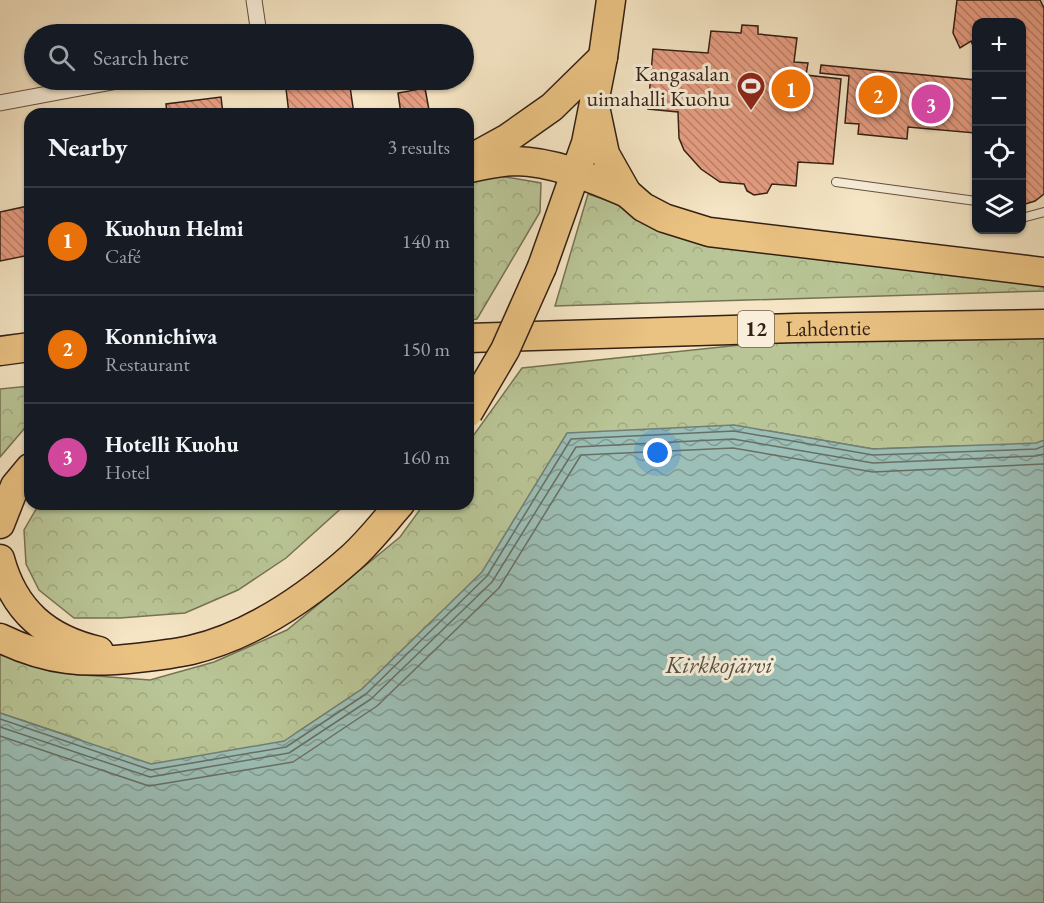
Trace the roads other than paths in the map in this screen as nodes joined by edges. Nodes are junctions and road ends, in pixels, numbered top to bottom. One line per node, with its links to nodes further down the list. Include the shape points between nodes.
1 (254, 0): 3 (street)
2 (611, 0): 4 (highway)
3 (258, 24)
4 (603, 57): 6 (highway); 8 (highway, via 552,107)
5 (70, 90): 7 (street)
6 (594, 102): 10 (highway); 12 (highway, via 605,154)
7 (0, 103)
8 (474, 157)
9 (474, 167): 10 (highway, via 514,161)
10 (576, 172): 12 (highway); 23 (highway, bridge, via 542,267 505,350)
11 (836, 182): 13 (lane)
12 (627, 193): 16 (highway, via 664,218 709,232)
13 (972, 200)
14 (1044, 212): 15 (lane)
15 (1026, 217)
16 (1044, 273)
17 (1044, 324): 18 (highway, Lahdentie / 12)
18 (474, 338)
19 (24, 347): 20 (highway)
20 (0, 351)
21 (24, 359): 22 (highway)
22 (0, 361)
23 (474, 403)
24 (24, 475): 26 (highway, via 15,486)
25 (395, 510): 29 (highway, via 352,557 270,616 213,643)
26 (0, 524)
27 (0, 559): 29 (highway, via 16,598 51,633 86,648)
28 (0, 638): 29 (highway, via 60,659 103,661)
29 (143, 657)

